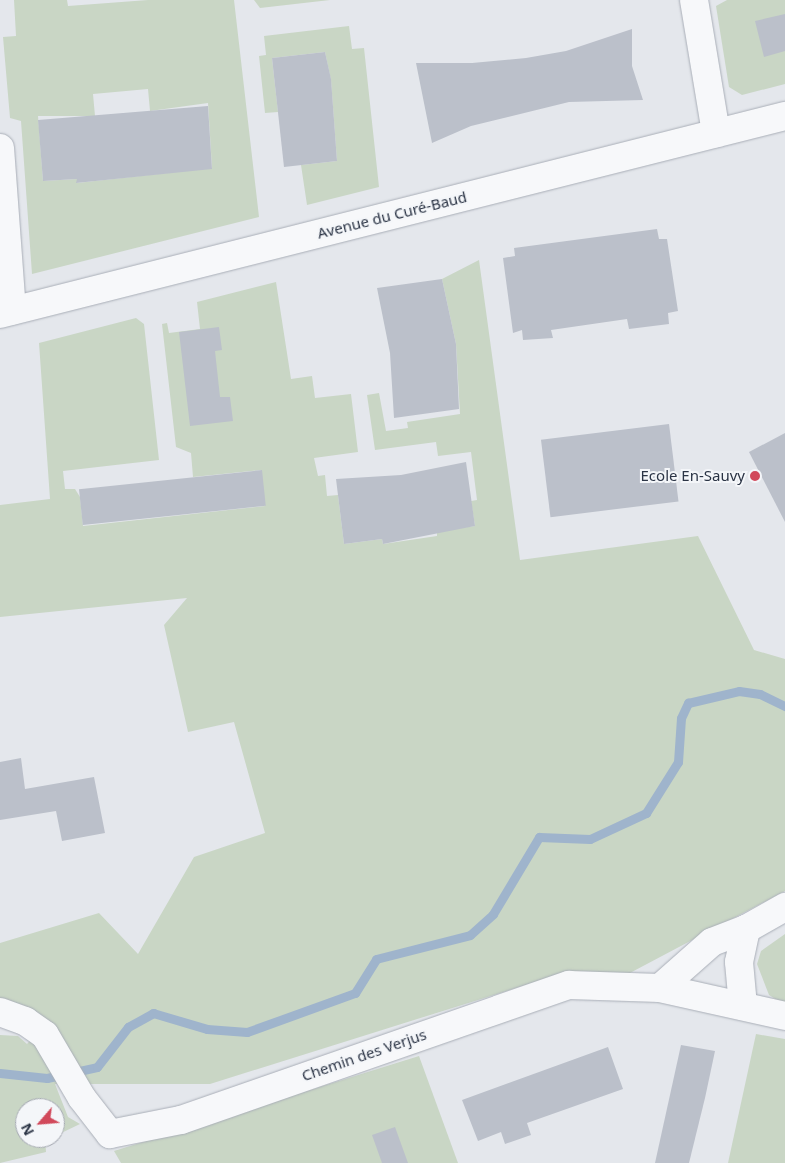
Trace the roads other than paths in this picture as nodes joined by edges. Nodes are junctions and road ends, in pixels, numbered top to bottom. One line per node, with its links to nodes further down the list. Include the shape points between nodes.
1 (694, 0): 3 (street)
2 (785, 116): 3 (street, Avenue du Curé-Baud)
3 (716, 133): 5 (street, Avenue du Curé-Baud)
4 (0, 148): 5 (street)
5 (6, 313)
6 (785, 908): 7 (street)
7 (746, 928): 8 (street, via 712,942); 9 (street, via 739,962)
8 (660, 988): 9 (street, Chemin des Verjus); 10 (street, Chemin des Verjus, via 569,985 181,1120 110,1134 82,1098 44,1035 25,1021)
9 (742, 1006): 11 (street, Chemin des Verjus)
10 (0, 1012)
11 (785, 1016)

